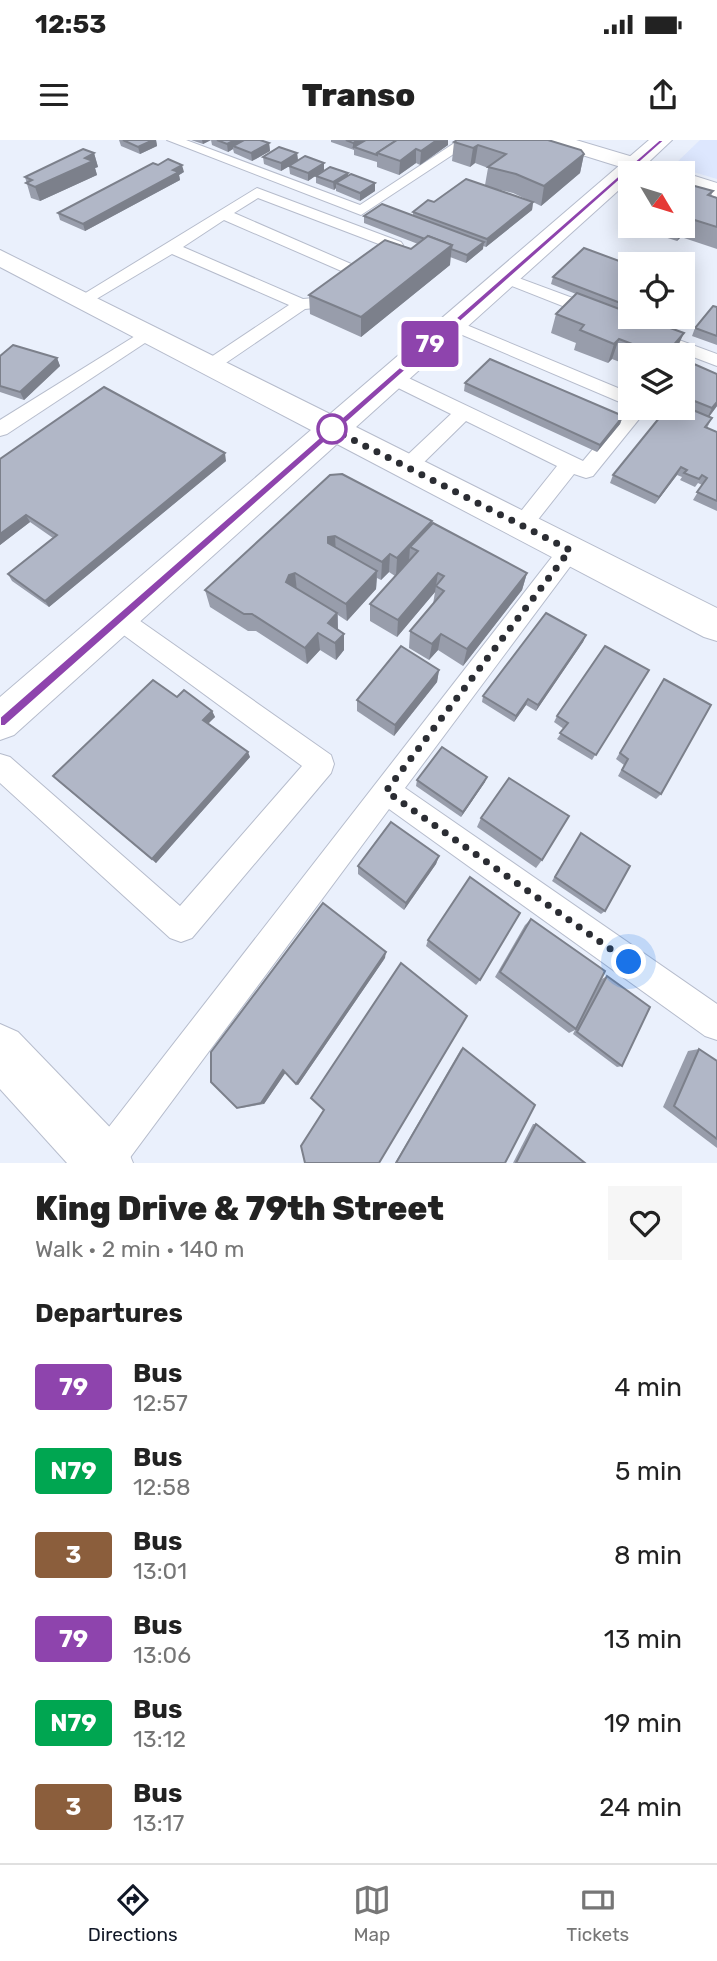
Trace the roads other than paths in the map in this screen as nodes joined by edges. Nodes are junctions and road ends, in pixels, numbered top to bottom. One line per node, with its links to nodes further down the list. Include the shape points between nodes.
1 (174, 140): 2 (lane, via 361,211)
2 (468, 140)
3 (555, 140): 5 (street)
4 (662, 140): 6 (street)
5 (624, 161)
6 (638, 161)
7 (618, 178): 14 (street)
8 (695, 183): 9 (street)
9 (717, 190)
10 (223, 214): 11 (lane); 13 (lane); 13 (lane, via 257,192 395,245)
11 (171, 248): 15 (lane); 16 (lane)
12 (0, 257): 15 (street)
13 (359, 273): 16 (lane, via 318,303)
14 (505, 278): 17 (street); 19 (lane)
15 (82, 300): 18 (street)
16 (300, 304): 20 (lane)
17 (452, 324): 21 (street); 22 (lane, via 502,352)
18 (148, 333): 20 (street); 26 (lane)
19 (717, 360)
20 (211, 365): 25 (street)
21 (391, 377): 23 (lane); 25 (street)
22 (618, 396)
23 (455, 403): 27 (lane); 28 (lane)
24 (628, 420): 27 (lane, via 586,471)
25 (333, 428): 28 (street); 31 (street)
26 (0, 429)
27 (571, 463): 29 (lane)
28 (407, 467): 29 (street)
29 (521, 525): 30 (street)
30 (570, 550): 32 (street); 35 (lane)
31 (118, 618): 33 (street); 34 (lane, via 321,764 181,927)
32 (717, 626)
33 (0, 722)
34 (0, 766)
35 (386, 791): 36 (lane); 38 (lane)
36 (717, 1024)
37 (0, 1050): 38 (street)
38 (105, 1163)

